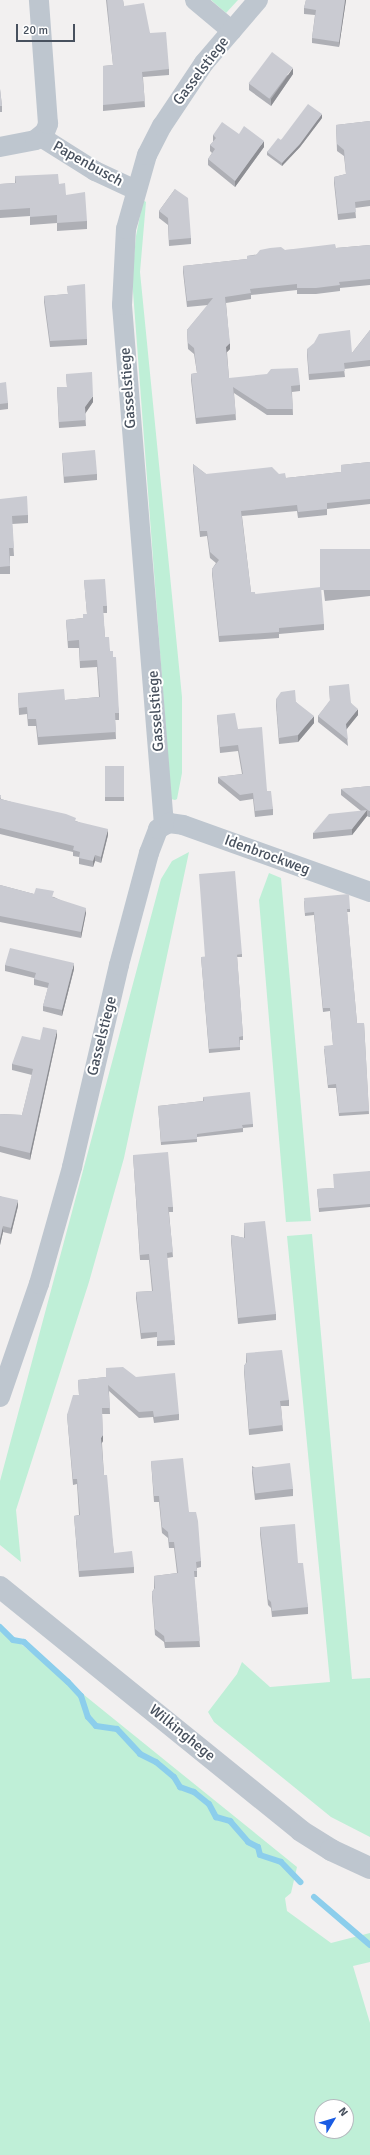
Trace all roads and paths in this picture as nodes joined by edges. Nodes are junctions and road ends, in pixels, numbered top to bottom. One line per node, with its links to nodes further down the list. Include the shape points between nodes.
1 (39, 0): 5 (street, Papenbusch, via 48,115 48,124)
2 (195, 0): 4 (street, Gasselstiege)
3 (258, 0): 4 (street, Gasselstiege)
4 (232, 31): 7 (street, Gasselstiege, via 180,96 147,155)
5 (41, 137): 6 (street, Papenbusch, via 26,143); 7 (street, Papenbusch, via 95,170)
6 (0, 146)
7 (136, 190): 8 (street, Gasselstiege, via 126,229 122,305)
8 (164, 825): 9 (street, Idenbrockweg, via 169,822 183,825); 10 (street, Gasselstiege, via 158,830 149,853 72,1167 39,1284)
9 (370, 892)
10 (0, 1397)
11 (0, 1587): 12 (street, Wilkinghege, via 301,1831 331,1850)
12 (370, 1868)

